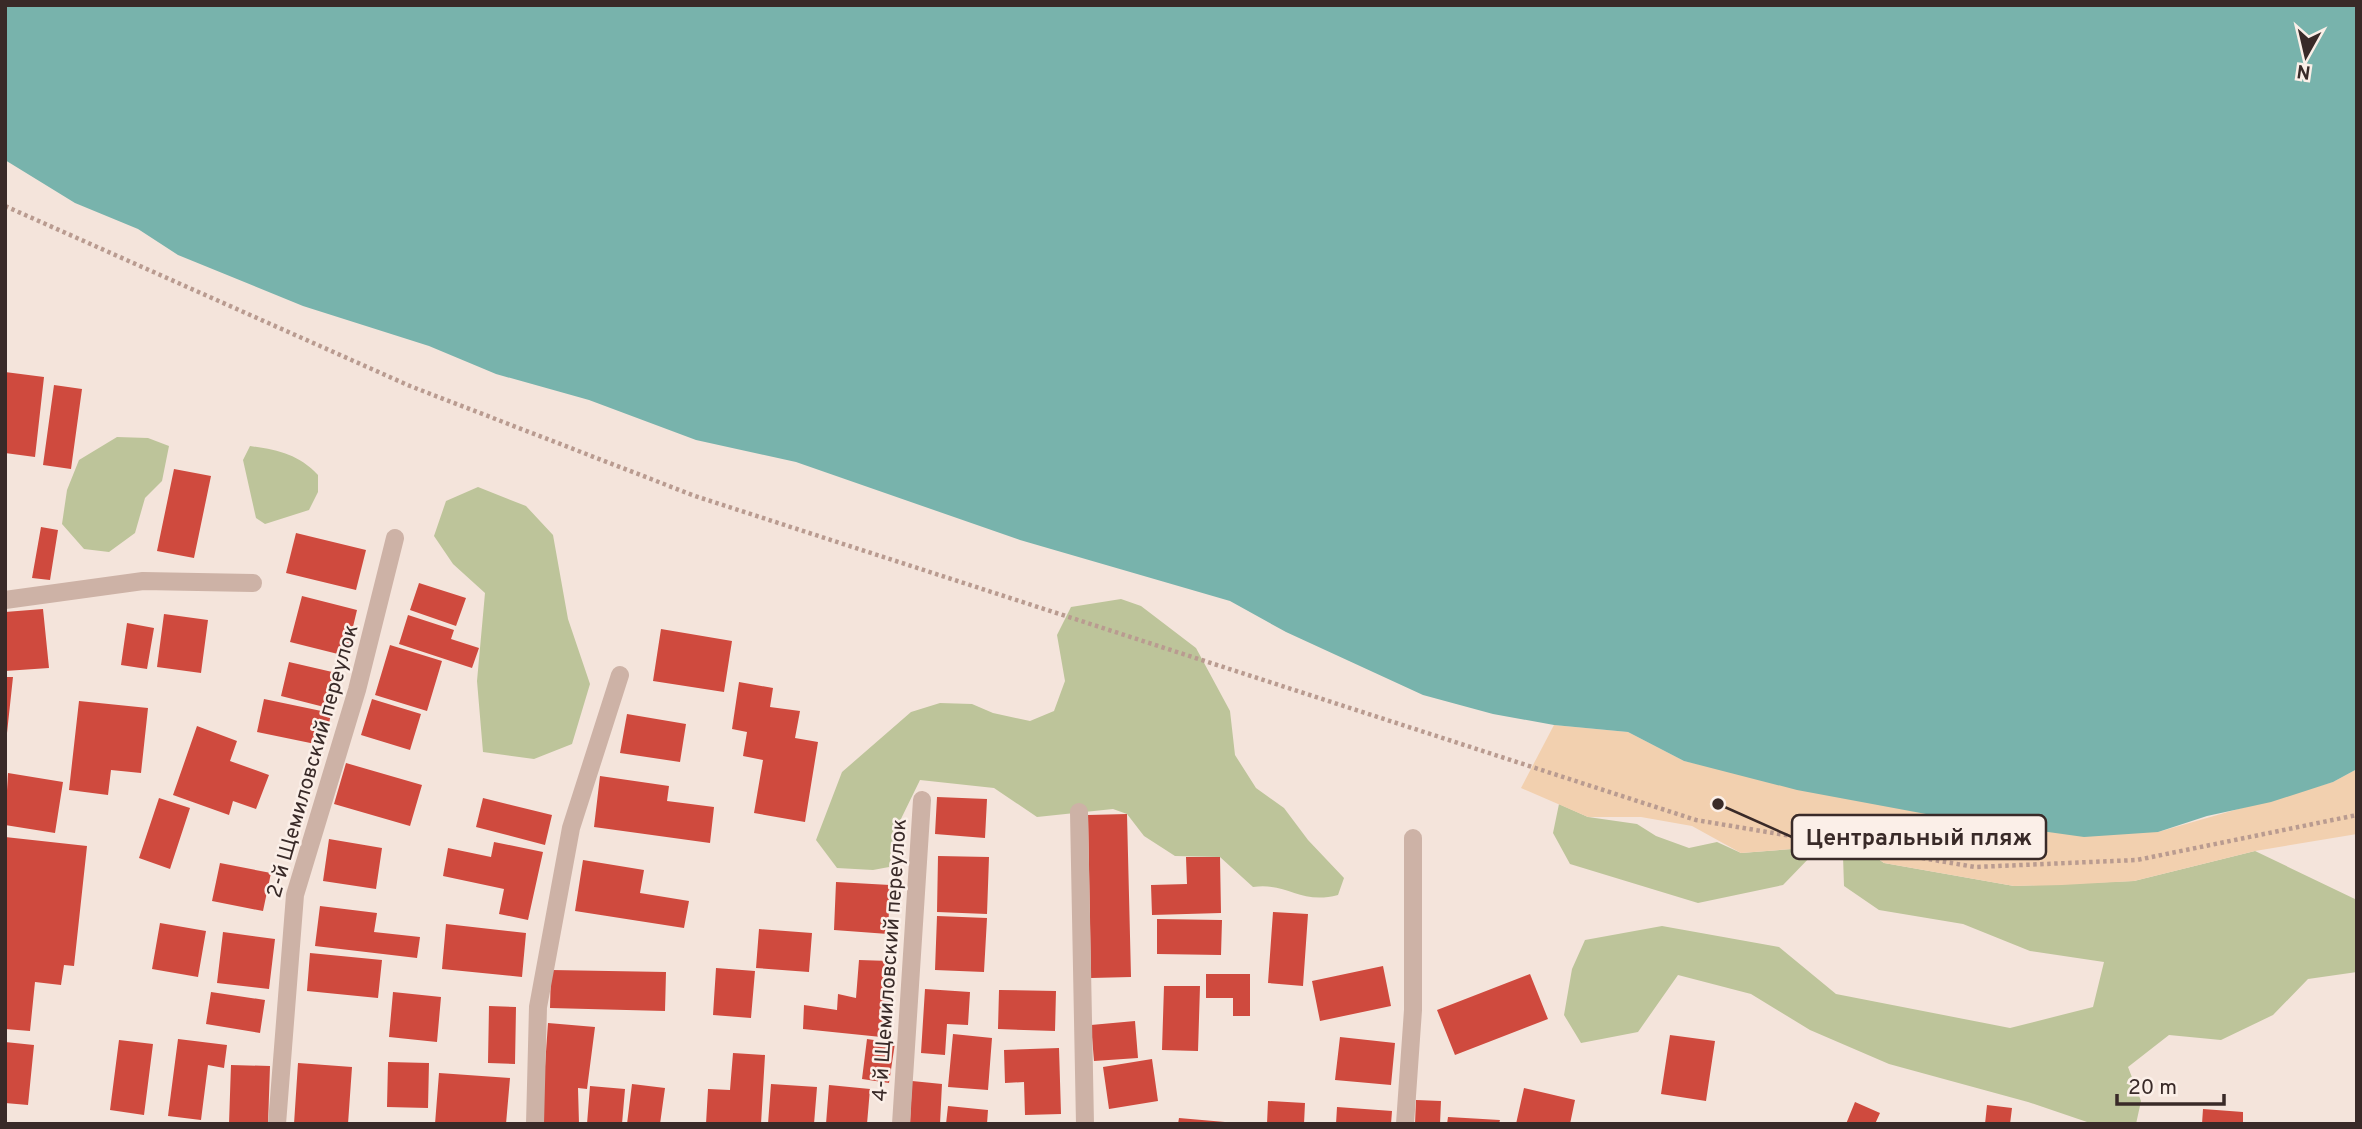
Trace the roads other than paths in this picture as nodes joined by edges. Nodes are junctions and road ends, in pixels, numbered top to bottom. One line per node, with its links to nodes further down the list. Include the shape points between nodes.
1 (395, 538): 8 (street, 2-й Щемиловский переулок, via 357,691 295,895)
2 (253, 583): 3 (street, via 143,581)
3 (5, 600)
4 (620, 675): 9 (street, via 571,828 538,1007)
5 (922, 800): 10 (street, 4-й Щемиловский переулок)
6 (1079, 812): 11 (street)
7 (1413, 838): 12 (street, via 1413,1010)
8 (277, 1124)
9 (535, 1124)
10 (901, 1124)
11 (1085, 1124)
12 (1405, 1124)

